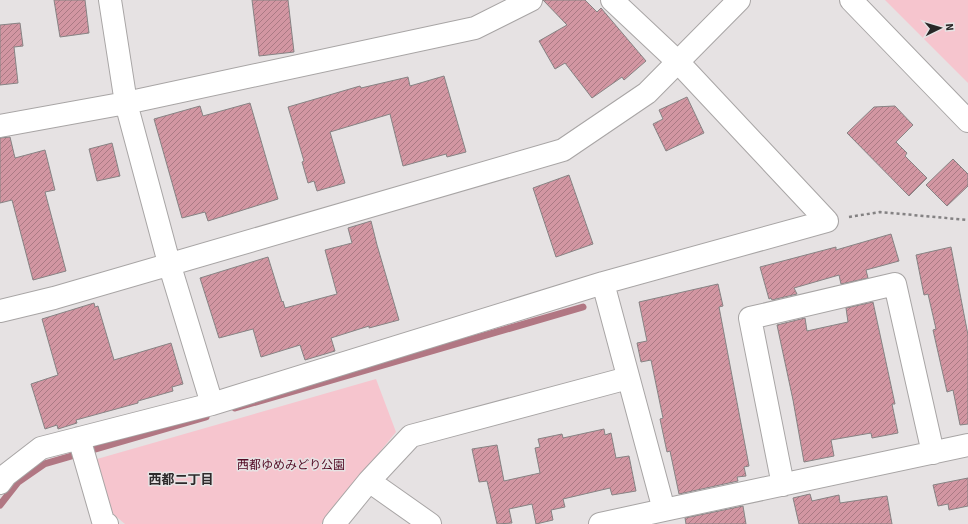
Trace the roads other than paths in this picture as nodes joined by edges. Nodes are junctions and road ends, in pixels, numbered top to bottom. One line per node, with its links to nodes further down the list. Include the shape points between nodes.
1 (110, 0): 7 (street)
2 (531, 0): 7 (street, via 475,28)
3 (612, 0): 6 (street)
4 (739, 0): 6 (street)
5 (851, 0): 8 (street)
6 (678, 62): 10 (street, via 647,93 563,150); 11 (street, via 827,221)
7 (126, 103): 9 (street); 10 (street)
8 (968, 121)
9 (0, 126)
10 (169, 263): 12 (street, via 54,298); 14 (street)
11 (603, 283): 13 (street); 14 (street)
12 (0, 311)
13 (628, 378): 18 (street, via 411,436); 21 (street)
14 (212, 404): 16 (street)
15 (968, 445): 17 (street)
16 (82, 449): 19 (street, via 40,448 6,475); 22 (street, via 103,521)
17 (932, 453): 20 (street); 20 (street, via 895,284 750,318)
18 (369, 481): 23 (street); 24 (street)
19 (0, 483)
20 (783, 485): 21 (street)
21 (664, 510): 25 (street)
22 (107, 524)
23 (334, 524)
24 (430, 524)
25 (600, 524)

